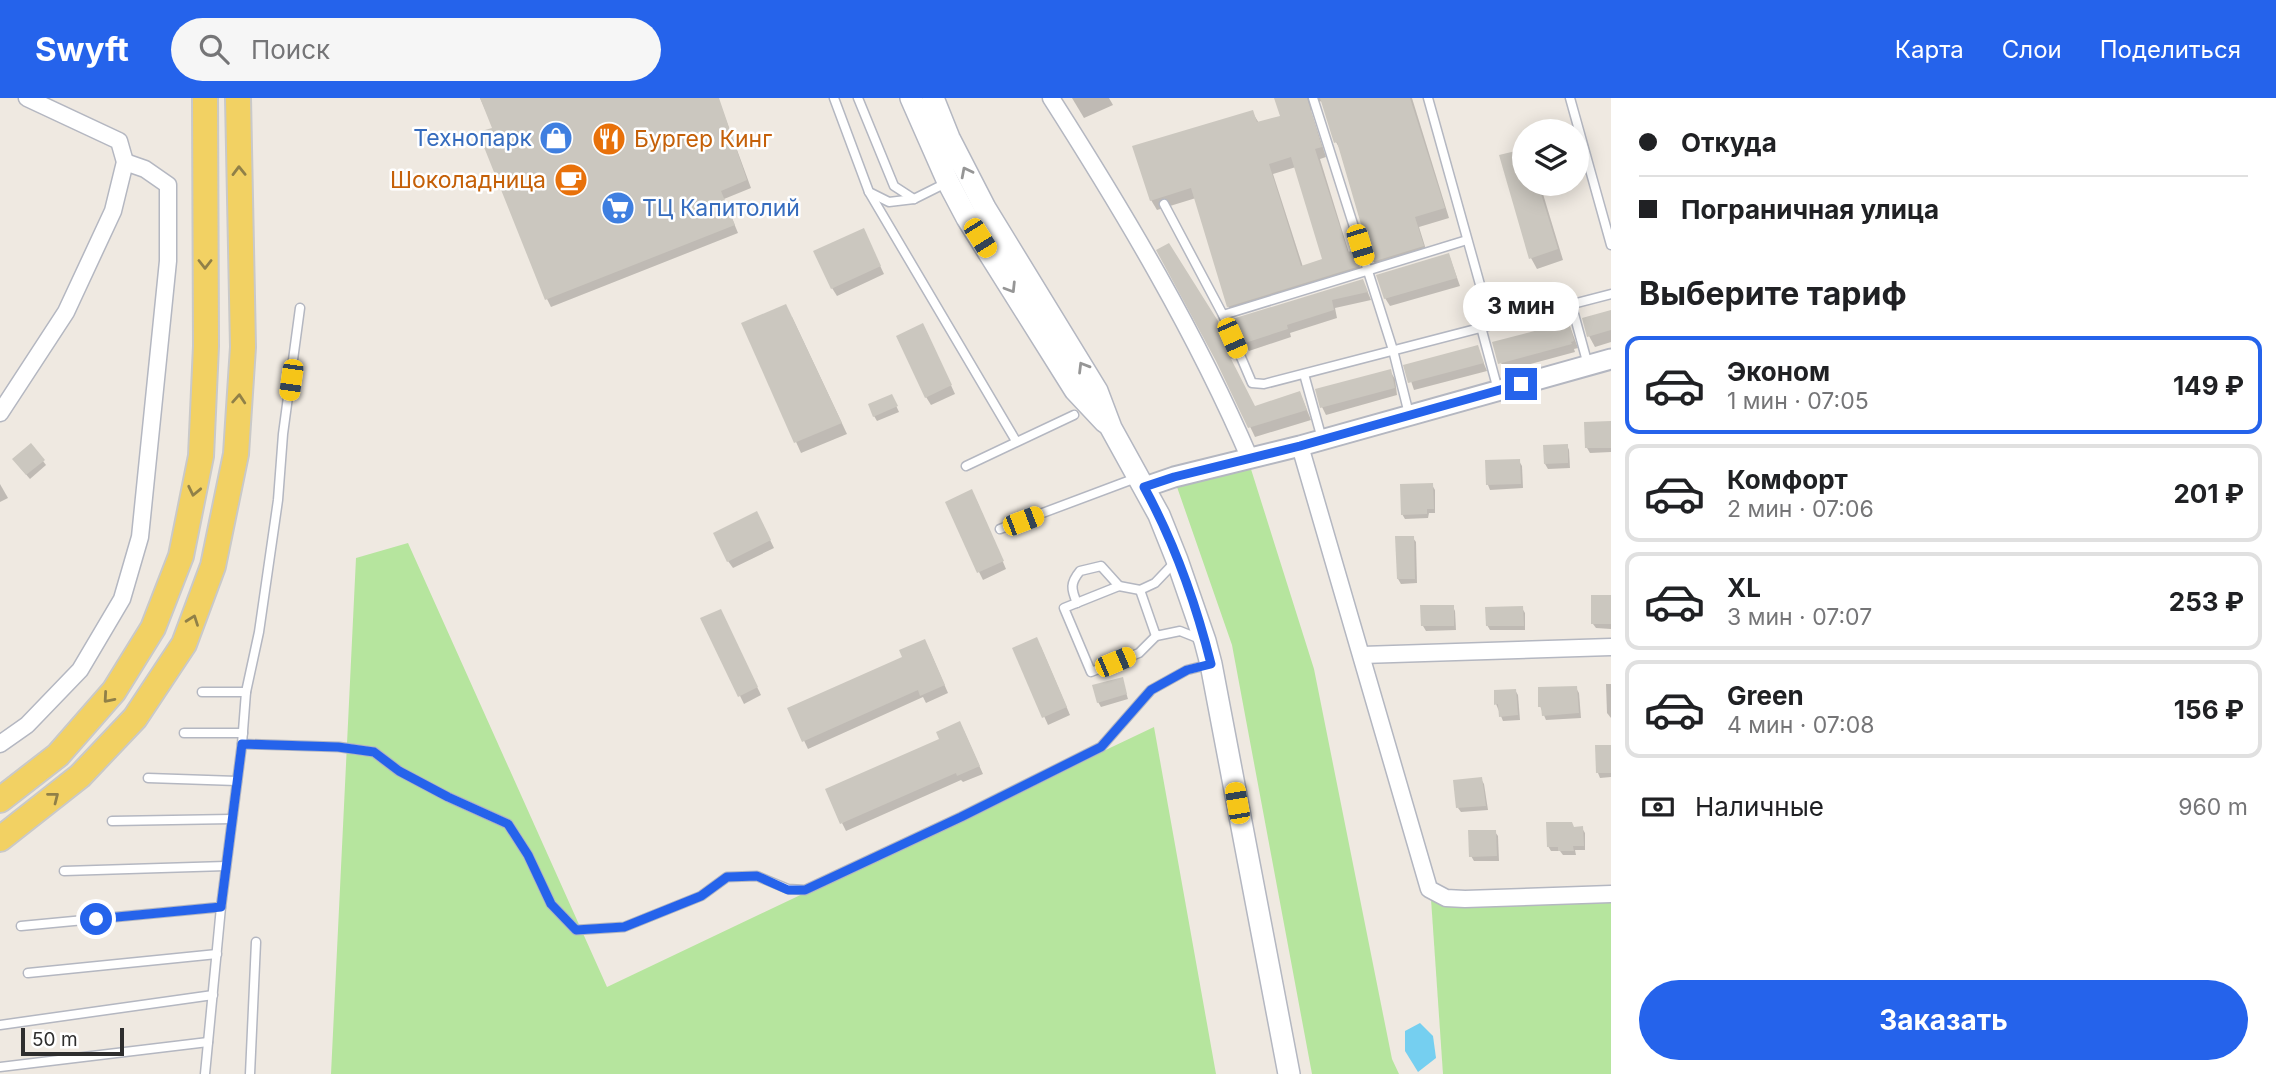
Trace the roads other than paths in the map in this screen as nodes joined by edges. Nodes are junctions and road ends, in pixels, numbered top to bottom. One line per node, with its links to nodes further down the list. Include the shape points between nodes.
1 (27, 98): 12 (street, via 119,141)
2 (205, 98): 59 (main road, one-way to 59, via 206,346 201,456 181,556 153,628 114,691 58,754)
3 (237, 98): 62 (main road, one-way to 3, via 80,776 135,718 184,644 213,566 236,454 243,347)
4 (834, 98): 14 (lane)
5 (858, 98): 15 (lane, via 894,186)
6 (911, 98): 13 (main road)
7 (933, 98): 34 (main road, one-way to 7, via 1097,391 985,208)
8 (1051, 98): 38 (street, via 1178,311)
9 (1313, 98): 19 (lane)
10 (1428, 98): 17 (lane)
11 (1570, 98): 18 (lane)
12 (125, 162): 31 (street, via 113,211 66,312); 55 (street, via 168,185 169,201 168,261 140,537 122,599 80,670 27,725)
13 (948, 182): 15 (lane); 34 (main road, one-way to 34, via 1075,390)
14 (869, 192): 15 (lane, via 889,202); 36 (lane)
15 (914, 199)
16 (1164, 204): 23 (lane)
17 (1467, 240): 19 (lane); 24 (lane)
18 (1611, 246)
19 (1367, 270): 23 (lane); 26 (lane)
20 (1611, 293): 21 (lane)
21 (1571, 303): 24 (lane); 28 (lane)
22 (300, 308): 52 (lane, via 278,500)
23 (1223, 315): 29 (lane, via 1252,383)
24 (1491, 324): 25 (lane)
25 (1481, 327): 26 (lane); 30 (lane)
26 (1393, 350): 29 (lane); 32 (lane)
27 (1611, 359): 28 (street)
28 (1589, 365): 30 (street)
29 (1304, 374): 35 (lane)
30 (1498, 390): 32 (street)
31 (0, 413)
32 (1409, 414): 35 (street)
33 (1074, 415): 36 (lane)
34 (1111, 428): 40 (main road)
35 (1323, 439): 37 (street)
36 (1016, 441): 39 (lane)
37 (1300, 446): 38 (street); 49 (street)
38 (1250, 459): 40 (street)
39 (966, 466)
40 (1142, 482): 41 (lane); 42 (main road)
41 (1000, 529)
42 (1177, 560): 44 (lane, via 1155,583); 47 (main road)
43 (1119, 586): 44 (lane); 45 (lane); 45 (lane, via 1101,566 1080,570 1071,589)
44 (1140, 590): 46 (lane)
45 (1077, 603): 46 (lane, via 1064,608 1091,672 1139,653)
46 (1156, 636): 47 (lane, via 1180,631)
47 (1205, 641): 50 (main road)
48 (1611, 647): 49 (street)
49 (1362, 655): 65 (street, via 1429,889 1446,898 1465,899)
50 (1211, 664): 56 (lane, via 1187,670 1151,690 1101,747 819,884 788,890 757,876 727,877 701,896 624,927 576,930 551,904 508,824 399,771 374,752); 77 (main road)
51 (202, 692): 52 (lane)
52 (246, 692): 54 (lane)
53 (184, 733): 54 (lane)
54 (243, 733): 56 (lane)
55 (0, 744)
56 (242, 744): 58 (lane)
57 (148, 778): 58 (lane)
58 (237, 781): 60 (lane)
59 (0, 800)
60 (232, 819): 61 (lane); 63 (lane)
61 (112, 821)
62 (0, 839)
63 (226, 866): 64 (lane); 66 (lane)
64 (64, 871)
65 (1611, 894)
66 (221, 907): 67 (lane); 69 (lane)
67 (21, 926)
68 (256, 942): 76 (lane)
69 (217, 954): 70 (lane); 71 (lane)
70 (28, 973)
71 (214, 995): 72 (lane); 73 (lane)
72 (0, 1025)
73 (208, 1042): 74 (lane); 75 (lane)
74 (0, 1067)
75 (205, 1074)
76 (250, 1074)
77 (1289, 1074)

